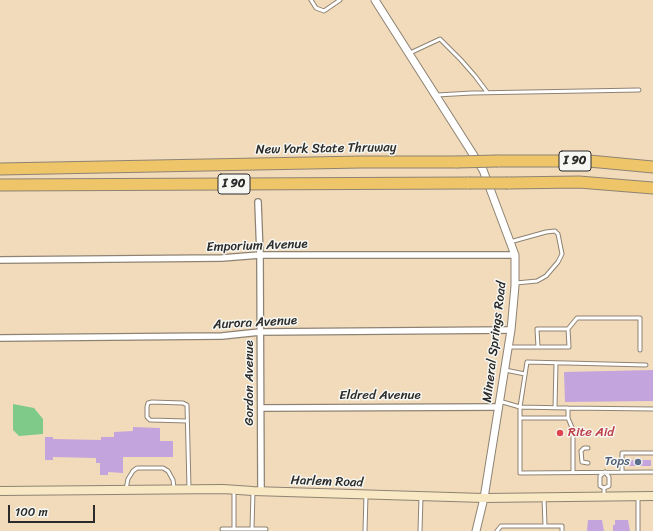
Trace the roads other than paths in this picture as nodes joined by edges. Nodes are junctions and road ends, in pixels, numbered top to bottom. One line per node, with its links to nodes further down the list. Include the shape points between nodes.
1 (311, 0): 2 (lane, via 316,8 324,11)
2 (340, 0)
3 (375, 0): 4 (street, Mineral Springs Road)
4 (408, 54): 6 (lane, via 440,39 475,76); 7 (street, Mineral Springs Road)
5 (639, 90): 6 (lane)
6 (486, 92): 7 (lane)
7 (435, 96): 13 (street, Mineral Springs Road, via 483,170)
8 (653, 167): 9 (highway, New York State Thruway / I 90, bridge, via 589,161 353,162)
9 (0, 169)
10 (0, 185): 11 (highway, I 90, bridge, via 579,182)
11 (653, 188)
12 (258, 202): 15 (street, Gordon Avenue)
13 (510, 242): 14 (street, Mineral Springs Road); 17 (lane, via 555,231 562,254 546,276 537,281)
14 (515, 254): 15 (street, Emporium Avenue); 17 (street, Mineral Springs Road)
15 (260, 255): 16 (street, Emporium Avenue, via 222,258); 20 (street, Gordon Avenue)
16 (0, 260)
17 (515, 283): 19 (street, Mineral Springs Road)
18 (568, 329): 23 (lane, via 569,347); 23 (lane, via 537,329); 24 (lane, via 577,318 640,318)
19 (511, 330): 20 (street, Aurora Avenue); 22 (street, Mineral Springs Road)
20 (260, 332): 21 (street, Aurora Avenue, via 222,336); 31 (street, Gordon Avenue)
21 (0, 338)
22 (508, 347): 23 (lane); 27 (street, Mineral Springs Road)
23 (538, 347)
24 (640, 350)
25 (556, 363): 26 (lane); 28 (lane, via 527,362); 32 (lane)
26 (646, 365)
27 (504, 370): 28 (lane); 29 (street, Mineral Springs Road)
28 (525, 374): 30 (lane)
29 (499, 404): 30 (lane); 31 (street, Eldred Avenue); 57 (street, Mineral Springs Road)
30 (520, 407): 32 (lane); 35 (lane)
31 (261, 408): 50 (street, Gordon Avenue)
32 (555, 408): 33 (lane)
33 (568, 408): 34 (lane); 36 (lane)
34 (653, 409)
35 (520, 418): 36 (lane); 41 (lane, via 520,473)
36 (568, 418): 41 (lane, via 573,430)
37 (187, 422): 37 (lane, via 187,405 183,402 148,403 147,417 150,420); 47 (lane)
38 (588, 448): 40 (lane, via 581,451 582,462)
39 (653, 453): 43 (lane, via 622,453)
40 (588, 463)
41 (573, 472): 42 (lane)
42 (605, 472): 43 (lane); 51 (lane, via 609,477 609,486); 51 (lane, via 600,476 600,486)
43 (622, 472): 44 (lane)
44 (653, 472)
45 (126, 490): 46 (main road, Harlem Road); 46 (lane, via 128,479 138,468 163,468 173,480); 49 (main road, Harlem Road)
46 (174, 490): 47 (main road, Harlem Road)
47 (189, 490): 48 (main road, Harlem Road)
48 (234, 490): 50 (main road, Harlem Road); 61 (lane)
49 (0, 491)
50 (257, 492): 52 (main road, Harlem Road); 62 (lane)
51 (604, 492): 54 (main road, Harlem Road); 56 (main road, Harlem Road)
52 (366, 495): 53 (main road, Harlem Road); 64 (lane)
53 (421, 496): 57 (main road, Harlem Road); 65 (lane)
54 (638, 496): 55 (main road, Harlem Road); 70 (lane)
55 (653, 496)
56 (544, 497): 57 (main road, Harlem Road); 59 (lane)
57 (484, 498): 66 (street, Mineral Springs Road)
58 (517, 526): 59 (lane); 67 (lane, via 500,526); 68 (lane)
59 (545, 526): 69 (lane, via 562,526)
60 (222, 529): 61 (lane)
61 (234, 529): 62 (lane)
62 (252, 529): 63 (lane)
63 (266, 529)
64 (366, 531)
65 (420, 531)
66 (476, 531)
67 (497, 531)
68 (517, 531)
69 (562, 531)
70 (638, 531)

